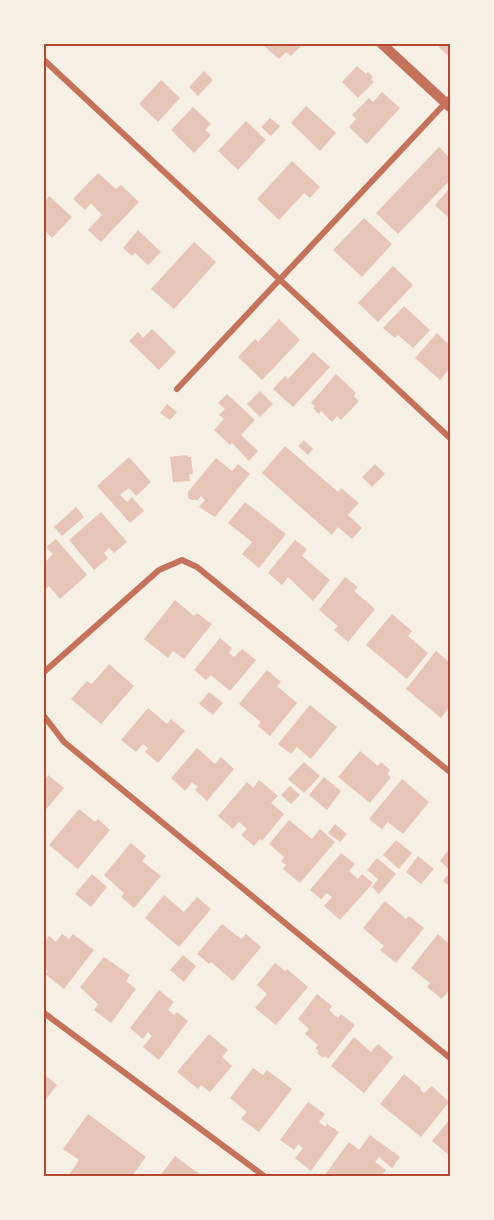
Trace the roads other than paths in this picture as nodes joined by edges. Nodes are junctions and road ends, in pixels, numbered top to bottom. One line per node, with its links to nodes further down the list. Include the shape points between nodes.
1 (382, 44): 3 (street)
2 (44, 60): 4 (street)
3 (449, 103): 4 (street)
4 (279, 280): 5 (street); 6 (street)
5 (177, 389)
6 (450, 438)
7 (44, 672): 9 (street, via 159,570 182,560 197,567)
8 (44, 716): 11 (street, via 64,742)
9 (450, 772)
10 (44, 1013): 12 (street)
11 (450, 1058)
12 (264, 1176)

